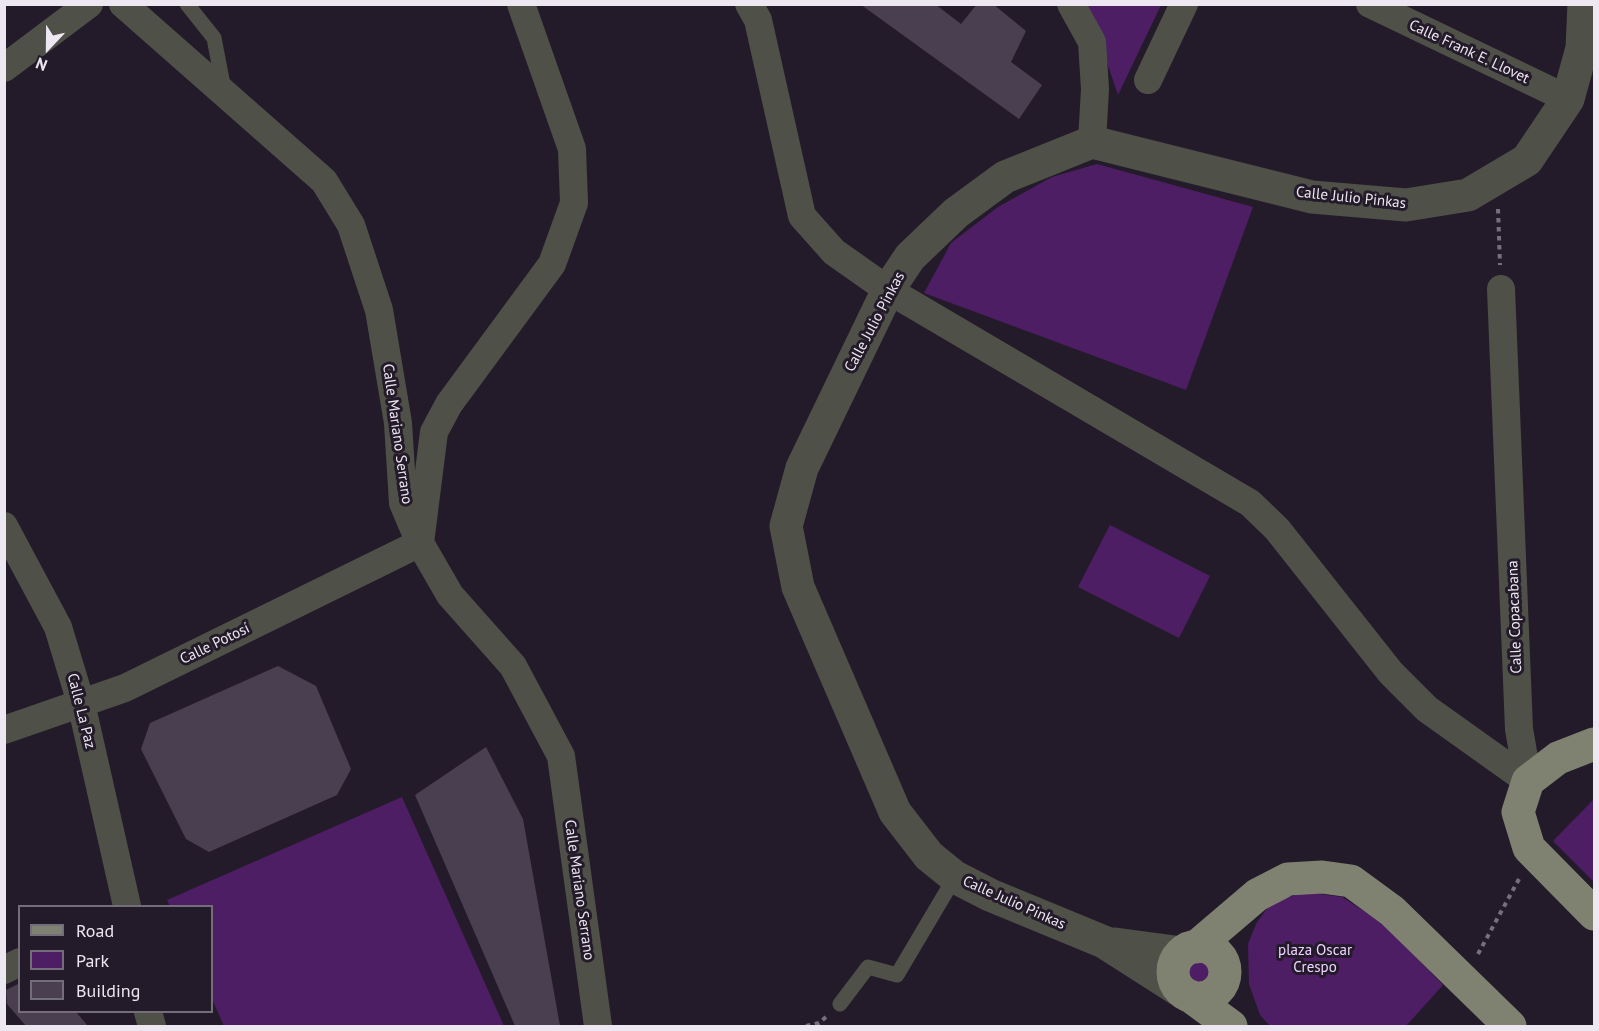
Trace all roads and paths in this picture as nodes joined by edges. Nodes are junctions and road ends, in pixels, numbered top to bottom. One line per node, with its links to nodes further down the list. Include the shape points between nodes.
1 (89, 4): 10 (street)
2 (123, 4): 12 (street, Calle Mariano Serrano)
3 (187, 4): 12 (lane, via 214,38)
4 (521, 4): 19 (street, via 572,149 574,203 552,264 449,405 434,432)
5 (749, 4): 16 (street, via 758,20 802,216 834,252)
6 (1071, 4): 14 (street, via 1092,42)
7 (1184, 4): 11 (street)
8 (1370, 4): 13 (street, Calle Frank E. Llovet)
9 (1584, 4): 13 (street, Calle Julio Pinkas, via 1582,48)
10 (4, 68)
11 (1148, 80)
12 (224, 90): 19 (street, Calle Mariano Serrano, via 324,181 351,225 378,310 398,423 403,503)
13 (1568, 99): 15 (street, Calle Julio Pinkas, via 1527,160)
14 (1092, 142): 15 (street, Calle Julio Pinkas, via 1312,197 1406,205 1468,195); 16 (street, Calle Julio Pinkas, via 1005,177 956,213 910,257)
15 (1497, 178): 17 (path)
16 (888, 290): 23 (street, via 1250,503 1277,529 1391,673 1427,709); 25 (street, Calle Julio Pinkas, via 802,468 786,526 798,587 895,812 928,856)
17 (1501, 290): 23 (street, Calle Copacabana, via 1519,729)
18 (4, 526): 20 (street, Calle La Paz, via 58,627)
19 (420, 543): 20 (street, Calle Potosí, via 125,688); 37 (street, Calle Mariano Serrano, via 450,595 513,666 561,756)
20 (81, 703): 21 (street, Calle Potosí); 27 (street, Calle La Paz)
21 (4, 730)
22 (1594, 744): 23 (main road, via 1558,758)
23 (1528, 781): 24 (main road, Calle Copacabana, via 1518,812)
24 (1533, 852): 28 (main road, Calle Copacabana); 34 (path)
25 (955, 877): 29 (street, Calle Julio Pinkas); 36 (lane, via 897,975 868,967)
26 (1257, 896): 30 (main road); 33 (main road); 34 (main road, via 1288,879 1322,877 1351,881 1392,911)
27 (123, 905)
28 (1594, 914)
29 (1104, 942): 30 (street, Calle Julio Pinkas); 35 (street, Calle Julio Pinkas)
30 (1189, 950): 33 (main road, via 1205,947 1218,955 1225,969); 35 (main road, via 1174,965 1173,973 1178,987)
31 (18, 963): 32 (street)
32 (4, 970)
33 (1223, 981): 35 (main road, via 1212,995 1197,998); 39 (main road)
34 (1463, 981): 40 (main road)
35 (1187, 994): 38 (main road)
36 (840, 1004)
37 (598, 1026)
38 (1231, 1026)
39 (1251, 1026)
40 (1510, 1026)

